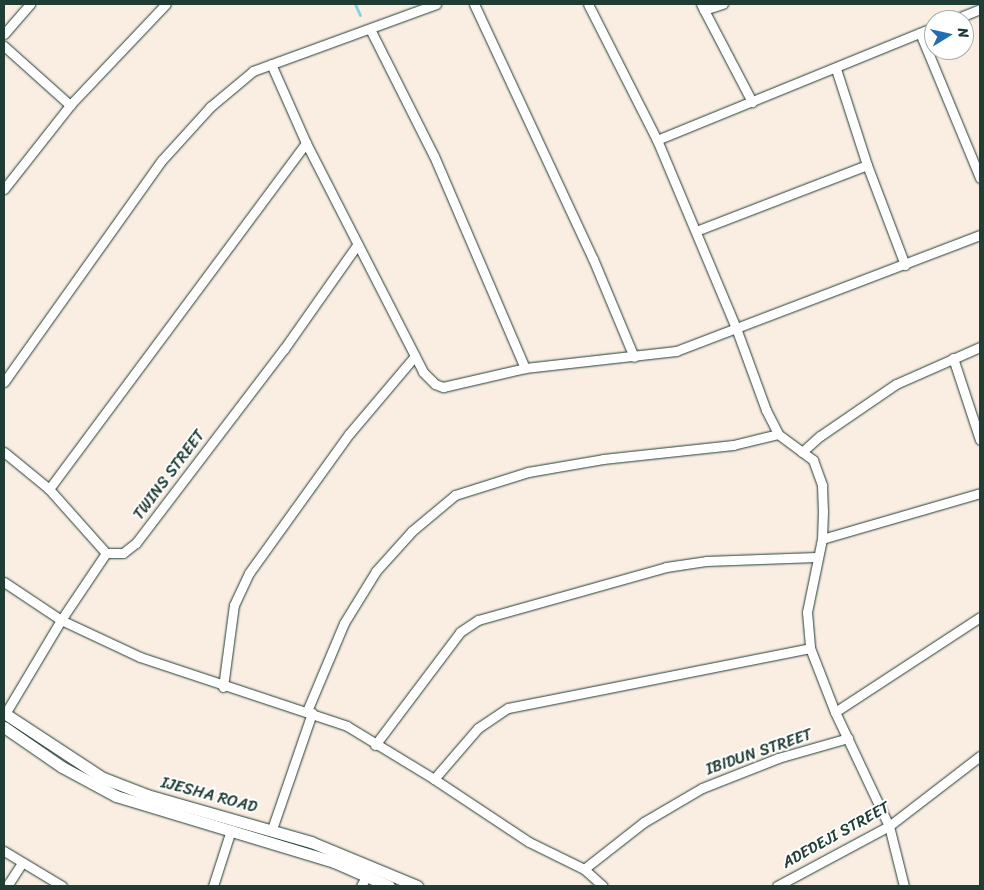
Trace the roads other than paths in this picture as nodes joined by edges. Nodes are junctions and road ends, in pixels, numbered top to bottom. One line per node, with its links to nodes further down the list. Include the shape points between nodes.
1 (30, 4): 11 (street)
2 (166, 4): 16 (street)
3 (436, 4): 8 (street)
4 (474, 4): 29 (street, via 593,258)
5 (588, 4): 17 (street)
6 (723, 4): 7 (street)
7 (703, 7): 15 (street)
8 (370, 29): 13 (street); 31 (street, via 434,156)
9 (924, 31): 10 (street)
10 (920, 33): 14 (street); 20 (street)
11 (4, 34)
12 (4, 46): 16 (street)
13 (271, 64): 18 (street); 32 (street, via 253,71 180,140)
14 (836, 69): 15 (street); 19 (street)
15 (752, 102): 17 (street)
16 (70, 105): 21 (street)
17 (657, 140): 22 (street)
18 (306, 143): 24 (street); 37 (street)
19 (867, 165): 22 (street); 25 (street)
20 (980, 178)
21 (4, 189)
22 (696, 231): 26 (street)
23 (980, 236): 25 (street)
24 (357, 245): 28 (street); 40 (street, TWINS STREET, via 284,349 136,543 123,553)
25 (905, 265): 26 (street)
26 (736, 328): 29 (street, via 676,351); 33 (street)
27 (980, 347): 30 (street)
28 (415, 356): 31 (street, via 429,379 449,387); 46 (street, via 349,434 249,573 234,605)
29 (634, 357): 31 (street)
30 (952, 358): 34 (street); 36 (street, via 896,384)
31 (525, 368)
32 (4, 382)
33 (778, 434): 36 (street); 47 (street, via 733,445 603,459 528,472 456,495 412,531 376,571 344,623)
34 (980, 440)
35 (4, 452): 37 (street)
36 (802, 452): 39 (street, via 814,460 822,485)
37 (49, 489): 40 (street)
38 (980, 493): 39 (street)
39 (822, 539): 41 (street)
40 (106, 553): 44 (street)
41 (816, 558): 45 (street, via 807,612); 52 (street, via 706,561 666,567 478,620 460,632)
42 (4, 582): 44 (street)
43 (980, 617): 48 (street)
44 (61, 620): 46 (street, via 140,657); 49 (street)
45 (810, 648): 48 (street); 54 (street, via 508,708 478,728)
46 (223, 687): 47 (street)
47 (310, 712): 52 (street, via 347,726); 56 (street)
48 (835, 712): 51 (street)
49 (4, 714): 56 (main road, IJESHA ROAD, via 103,778 147,795)
50 (4, 727): 57 (main road, IJESHA ROAD, via 62,767 116,796)
51 (848, 738): 55 (street); 60 (street, IBIDUN STREET, via 778,758 702,788 644,822)
52 (375, 745): 54 (street)
53 (980, 756): 55 (street, ADEDEJI STREET)
54 (434, 779): 60 (street, via 529,842)
55 (889, 826): 69 (street, ADEDEJI STREET); 70 (street)
56 (272, 829): 62 (main road, IJESHA ROAD)
57 (230, 830): 61 (main road, IJESHA ROAD, via 334,862); 65 (street)
58 (4, 851): 59 (street)
59 (22, 863): 63 (street); 64 (street)
60 (584, 869): 68 (street)
61 (363, 881): 66 (main road, IJESHA ROAD)
62 (396, 881): 67 (main road, IJESHA ROAD)
63 (7, 886)
64 (62, 886)
65 (213, 886)
66 (389, 886)
67 (417, 886)
68 (603, 886)
69 (777, 886)
70 (904, 886)

